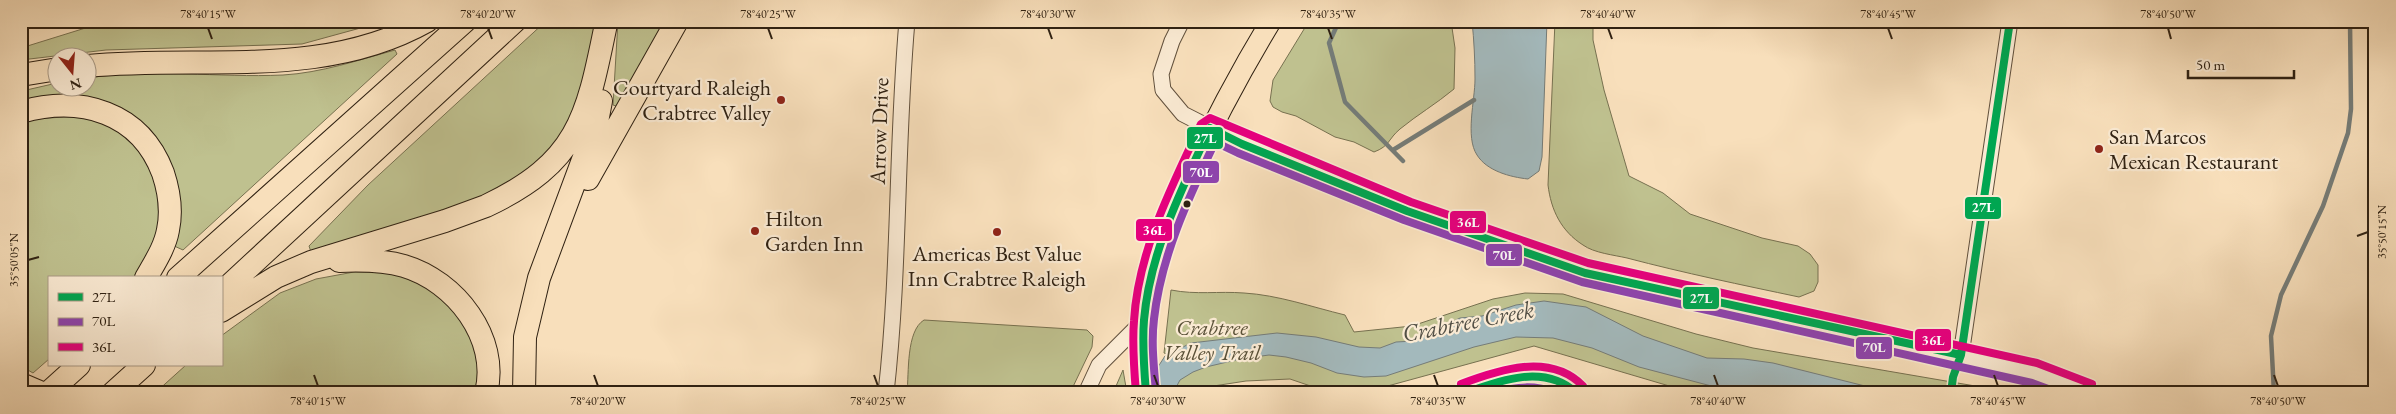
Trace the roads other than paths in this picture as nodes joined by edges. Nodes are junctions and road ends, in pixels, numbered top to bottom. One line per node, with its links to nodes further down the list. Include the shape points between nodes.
1 (427, 21): 10 (highway, via 407,32 366,46 292,60)
2 (465, 21): 18 (highway)
3 (515, 21): 19 (highway)
4 (677, 21): 15 (highway)
5 (907, 21): 31 (street, Arrow Drive)
6 (1182, 21): 14 (street, via 1161,74 1163,90 1183,114)
7 (1271, 21): 14 (main road)
8 (2010, 21): 22 (street)
9 (606, 22): 15 (highway, via 605,72 597,122); 16 (highway, via 592,94 579,125 564,149 538,176 504,198 469,213)
10 (98, 65)
11 (48, 71): 12 (highway)
12 (26, 75)
13 (21, 112): 17 (highway, via 60,106 94,109 130,127 150,147 164,178 170,211 166,240)
14 (1210, 128): 21 (main road, via 1164,229 1146,292); 22 (street, via 1407,211 1585,273)
15 (554, 239): 30 (highway, via 539,278 525,337)
16 (311, 262): 20 (highway, via 276,277); 29 (highway, via 387,262 417,271 447,289 468,312 481,338 488,364)
17 (147, 276)
18 (180, 276)
19 (222, 292)
20 (222, 310)
21 (1142, 322): 32 (street, via 1099,365); 33 (main road, via 1141,349)
22 (1961, 355): 34 (street, via 2035,372)
23 (78, 366): 27 (highway)
24 (143, 366): 28 (highway)
25 (21, 384): 26 (highway)
26 (42, 393)
27 (48, 393)
28 (114, 393)
29 (486, 393)
30 (524, 393)
31 (886, 393)
32 (1086, 393)
33 (1146, 393)
34 (2088, 393)

